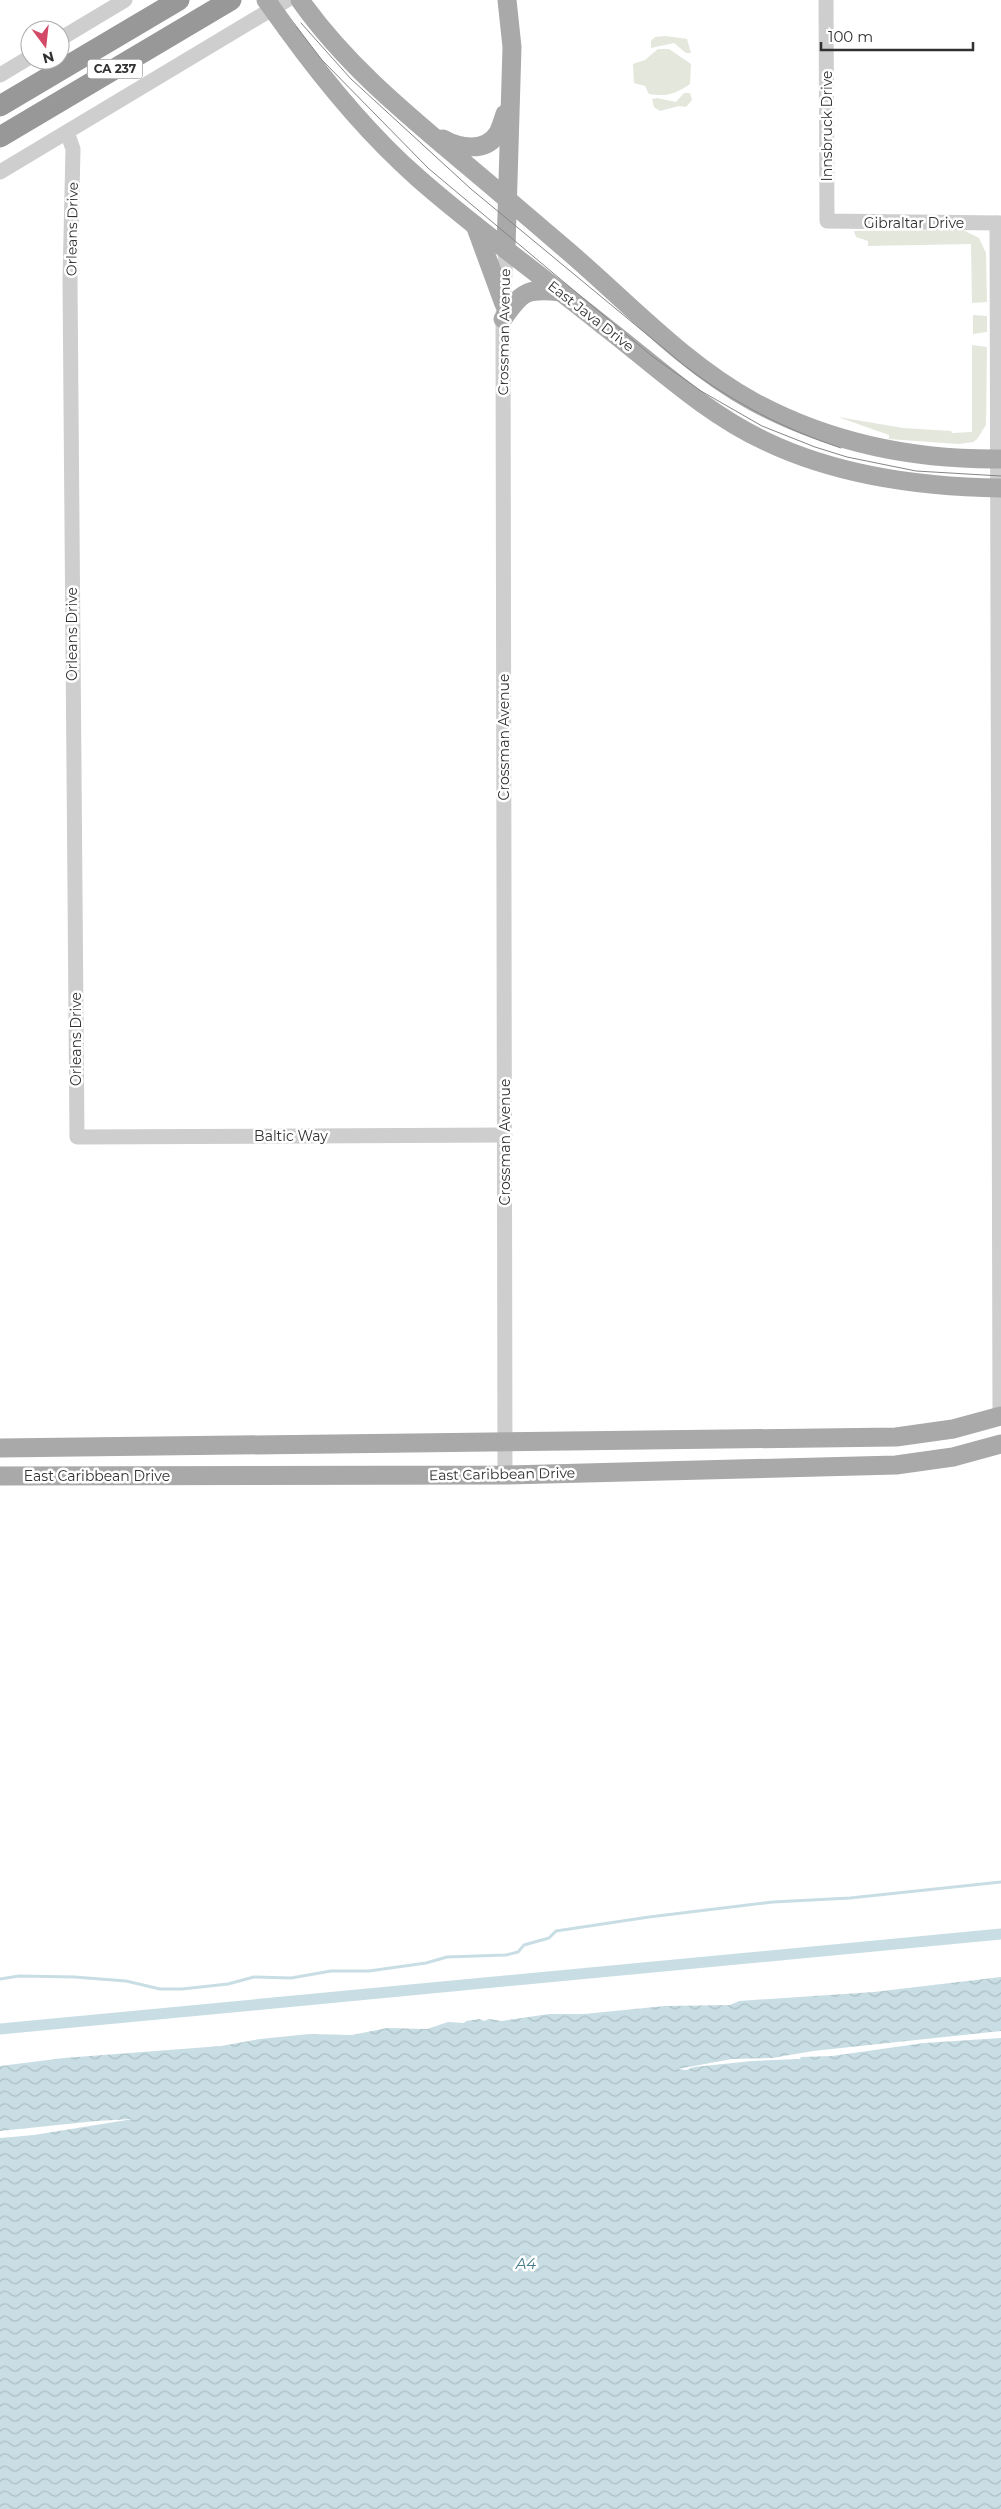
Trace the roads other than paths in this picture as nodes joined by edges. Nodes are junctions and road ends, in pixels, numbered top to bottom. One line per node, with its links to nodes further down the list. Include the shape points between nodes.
1 (126, 0): 9 (street)
2 (178, 0): 13 (highway, CA 237)
3 (231, 0): 16 (highway, CA 237)
4 (266, 0): 21 (main road, East Java Drive, bridge, via 347,107 418,178)
5 (287, 0): 15 (street)
6 (300, 0): 14 (main road, via 350,62)
7 (507, 0): 12 (main road, Crossman Avenue, via 512,47)
8 (826, 0): 19 (street, Innsbruck Drive)
9 (70, 33)
10 (20, 63): 11 (street)
11 (0, 75)
12 (510, 99): 14 (main road, via 494,138 474,147 453,145); 18 (main road, Crossman Avenue)
13 (0, 106)
14 (414, 121): 18 (main road)
15 (67, 132): 17 (street); 29 (street, Orleans Drive, via 73,149 70,281)
16 (0, 137)
17 (0, 172)
18 (506, 200): 22 (main road, Crossman Avenue); 25 (main road, via 678,350 754,402 822,432 882,449 966,460)
19 (827, 221): 20 (street, Gibraltar Drive)
20 (999, 223): 25 (street)
21 (475, 224): 22 (main road, East Java Drive); 24 (main road)
22 (506, 248): 23 (main road, East Java Drive); 24 (street, Crossman Avenue)
23 (561, 292): 24 (main road, via 529,291); 26 (main road, East Java Drive, via 711,409 765,441 865,474 914,483)
24 (503, 312): 28 (street, Crossman Avenue)
25 (999, 459): 26 (street)
26 (999, 488): 27 (street)
27 (999, 865): 30 (street)
28 (505, 1134): 29 (street, Baltic Way); 31 (street, Crossman Avenue)
29 (77, 1137)
30 (1000, 1417): 31 (main road, East Caribbean Drive, via 953,1429 896,1437)
31 (504, 1442): 33 (main road, East Caribbean Drive); 34 (street, Crossman Avenue)
32 (1001, 1444): 34 (main road, East Caribbean Drive, via 953,1457 896,1465)
33 (0, 1448)
34 (506, 1475): 35 (main road, East Caribbean Drive)
35 (0, 1476)

